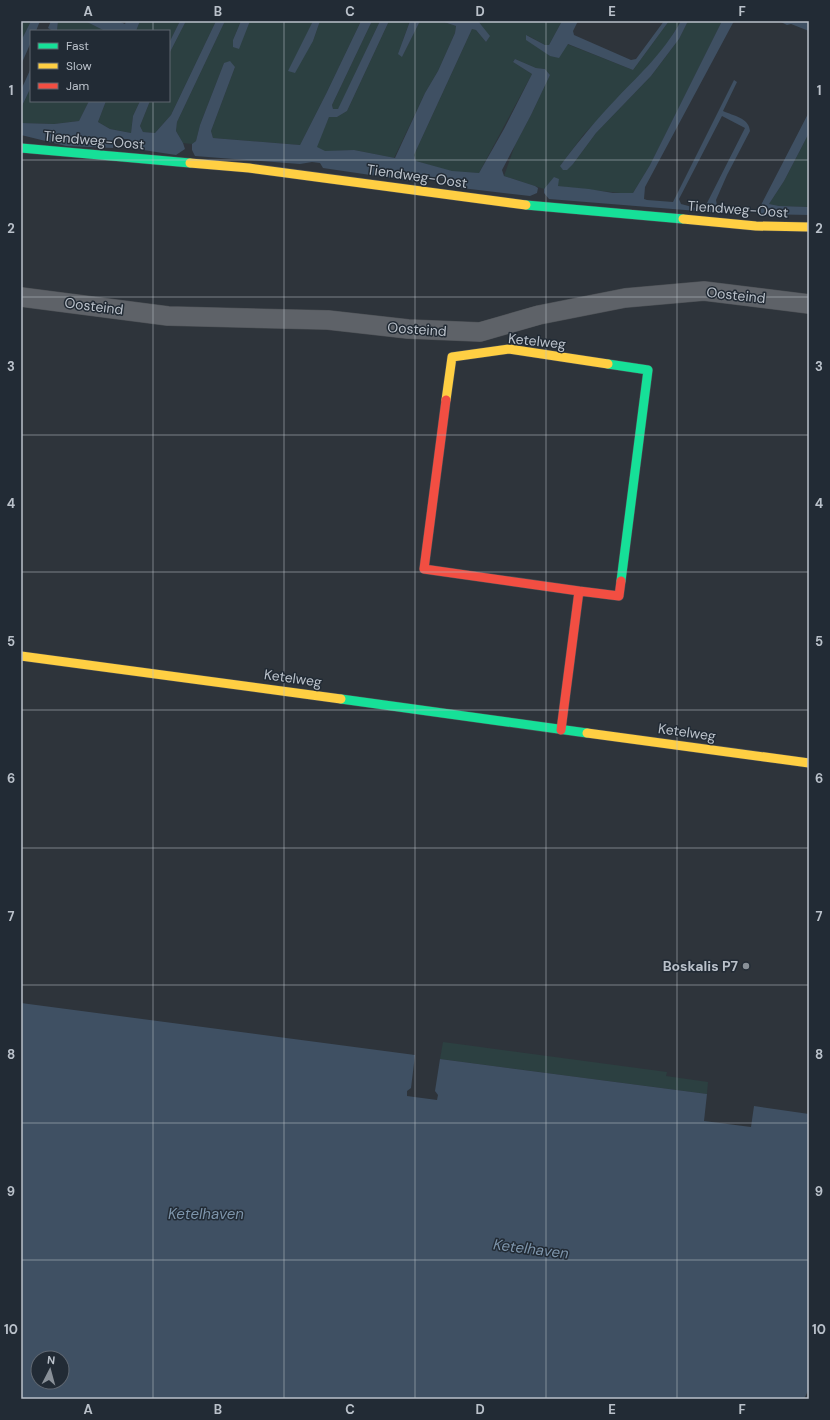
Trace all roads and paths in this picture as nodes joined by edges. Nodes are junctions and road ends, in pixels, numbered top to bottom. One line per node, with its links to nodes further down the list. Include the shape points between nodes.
1 (21, 148): 2 (street, Tiendweg-Oost, via 249,168 543,207 756,226)
2 (809, 227)
3 (21, 297): 4 (street, Oosteind, via 168,316 328,320 408,330 480,332 539,315 625,298 704,291)
4 (809, 304)
5 (579, 591): 5 (street, Ketelweg, via 619,596 648,370 509,349 452,357 424,569); 7 (street)
6 (21, 656): 7 (street, Ketelweg)
7 (561, 730): 8 (street, Ketelweg)
8 (809, 763)

